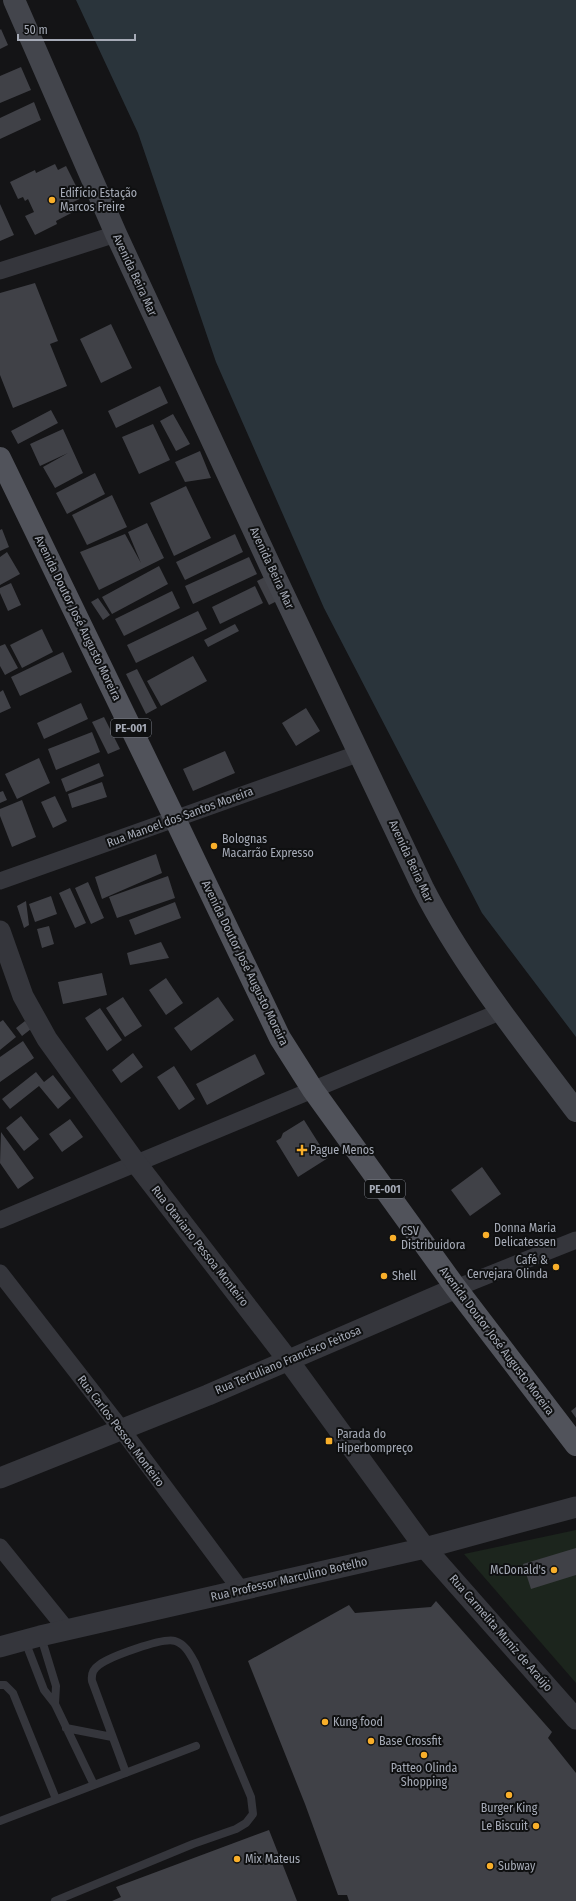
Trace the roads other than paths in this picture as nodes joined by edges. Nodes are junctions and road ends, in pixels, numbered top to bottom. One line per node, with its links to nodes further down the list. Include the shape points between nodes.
1 (14, 0): 2 (main road, Avenida Beira Mar)
2 (116, 234): 3 (street); 5 (main road, Avenida Beira Mar)
3 (0, 271)
4 (0, 458): 6 (main road, Avenida Doutor José Augusto Moreira / PE-001)
5 (360, 753): 6 (street, Rua Manoel dos Santos Moreira); 9 (main road, Avenida Beira Mar, via 433,907 452,940)
6 (176, 819): 7 (street, Rua Manoel dos Santos Moreira); 10 (main road, Avenida Doutor José Augusto Moreira / PE-001, via 280,1038)
7 (0, 881)
8 (0, 931): 12 (street, Rua Otaviano Pessoa Monteiro, via 23,996 39,1026)
9 (502, 1011): 10 (street); 11 (main road, Avenida Beira Mar)
10 (313, 1090): 12 (street); 16 (main road, Avenida Doutor José Augusto Moreira / PE-001)
11 (576, 1110)
12 (136, 1163): 13 (street); 17 (street, Rua Otaviano Pessoa Monteiro)
13 (0, 1220)
14 (576, 1240): 16 (street, Rua Tertuliano Francisco Feitosa)
15 (0, 1273): 18 (street, Rua Carlos Pessoa Monteiro)
16 (456, 1288): 17 (street, Rua Tertuliano Francisco Feitosa); 19 (main road, Avenida Doutor José Augusto Moreira / PE-001)
17 (288, 1360): 18 (street, Rua Tertuliano Francisco Feitosa); 23 (street, Rua Otaviano Pessoa Monteiro)
18 (122, 1430): 20 (street, Rua Tertuliano Francisco Feitosa); 24 (street, Rua Carlos Pessoa Monteiro)
19 (576, 1445)
20 (0, 1478)
21 (576, 1507): 23 (street, Rua Professor Marculino Botelho)
22 (0, 1547): 25 (street)
23 (425, 1548): 24 (street, Rua Professor Marculino Botelho); 30 (street, Rua Carmelita Muniz de Araújo)
24 (241, 1590): 25 (street, Rua Professor Marculino Botelho)
25 (66, 1630): 26 (street, Rua Professor Marculino Botelho)
26 (32, 1638): 27 (street, Rua Professor Marculino Botelho); 29 (lane, via 44,1690); 29 (lane, via 56,1686)
27 (0, 1647)
28 (0, 1685): 36 (lane, via 8,1687 15,1697)
29 (55, 1704): 31 (lane)
30 (576, 1719)
31 (66, 1728): 32 (lane); 35 (lane)
32 (112, 1737): 34 (lane); 38 (lane, via 91,1674 103,1662 154,1643 171,1640 181,1643 195,1663 251,1798 254,1812 246,1823 236,1829)
33 (196, 1746): 34 (lane)
34 (126, 1772): 35 (lane)
35 (94, 1785): 36 (lane)
36 (56, 1799): 37 (lane)
37 (0, 1821)
38 (55, 1901)

